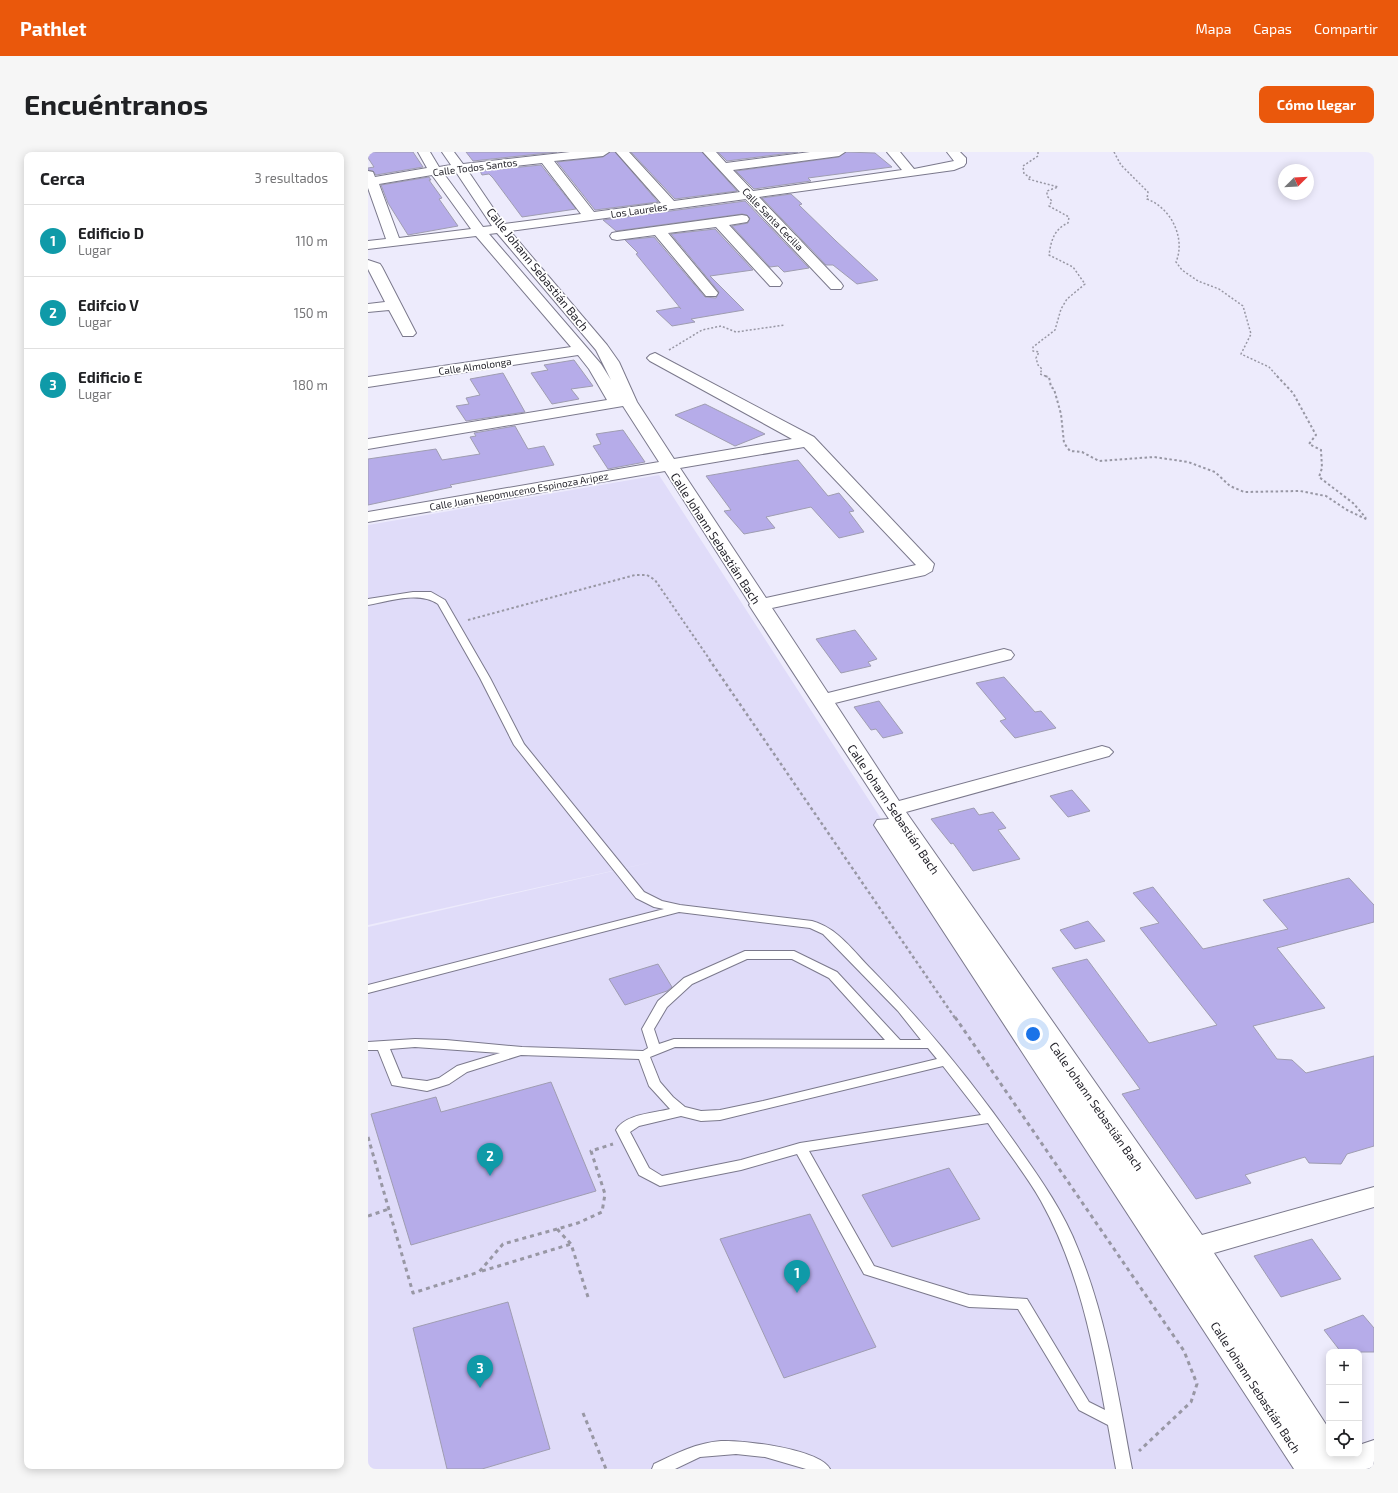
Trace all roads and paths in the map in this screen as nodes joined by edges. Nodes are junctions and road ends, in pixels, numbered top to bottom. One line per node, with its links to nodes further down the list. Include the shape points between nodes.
1 (424, 152): 14 (street, Calle Johann Sebastián Bach)
2 (448, 152): 13 (street, Calle Johann Sebastián Bach)
3 (603, 152): 11 (street, Calle Todos Santos)
4 (622, 152): 19 (street)
5 (709, 152): 12 (street, Calle Santa Cecilia)
6 (839, 152): 12 (street)
7 (894, 152): 15 (street)
8 (954, 152): 15 (street, Los Laureles, via 960,158 960,163 954,166)
9 (1038, 152): 10 (path, via 1033,161 1023,166 1024,174 1030,177 1028,180 1058,187 1048,191 1047,196 1052,201 1048,206 1069,217 1068,223 1055,232 1050,255 1073,267 1085,284 1066,299 1055,330 1033,347 1033,351 1039,352 1036,358 1042,369 1040,374 1049,377 1054,389 1061,414 1064,443 1070,451 1082,452 1099,461 1154,457 1188,462 1215,472 1230,486 1244,492 1300,491 1326,496 1368,520 1353,503 1319,477 1322,468 1321,450 1309,444 1316,435 1293,393 1269,367 1241,354 1250,334 1243,306 1219,289 1198,281 1182,270 1176,262 1180,252 1174,222 1157,204 1147,199 1148,192 1122,165)
10 (1114, 152)
11 (546, 159): 13 (street, Calle Todos Santos); 20 (street)
12 (723, 167): 17 (street, Calle Santa Cecilia)
13 (459, 168): 14 (street, Calle Todos Santos); 24 (street, Calle Johann Sebastián Bach)
14 (435, 171): 16 (street, Calle Todos Santos); 24 (street, Calle Johann Sebastián Bach)
15 (911, 173): 17 (street, Los Laureles)
16 (370, 178): 27 (street)
17 (750, 195): 18 (street, Los Laureles); 31 (street, Calle Santa Cecilia)
18 (695, 202): 19 (street, Los Laureles); 22 (street)
19 (674, 205): 20 (street, Los Laureles); 23 (street)
20 (590, 216): 24 (street, Los Laureles)
21 (742, 219): 22 (street)
22 (716, 222): 23 (street); 30 (street)
23 (696, 225): 25 (street)
24 (491, 230): 27 (street, Los Laureles); 37 (street, Calle Johann Sebastián Bach); 43 (street, Calle Johann Sebastián Bach, via 602,348)
25 (658, 230): 26 (street); 32 (street)
26 (617, 236)
27 (394, 243): 28 (street, Los Laureles)
28 (368, 245)
29 (368, 264): 33 (street, via 375,267)
30 (775, 284)
31 (836, 286)
32 (711, 293)
33 (394, 304): 34 (street); 36 (street)
34 (368, 308)
35 (785, 325): 38 (path, via 736,332 721,326 702,330)
36 (408, 333)
37 (581, 350): 39 (street, Calle Almolonga); 40 (street, Calle Johann Sebastián Bach, via 596,367)
38 (655, 358): 41 (street)
39 (368, 382)
40 (617, 403): 42 (street); 43 (street, Calle Johann Sebastián Bach)
41 (808, 441): 43 (street, Calle Juan Nepomuceno Espinoza Aripez); 46 (street, via 925,567 918,571)
42 (368, 444)
43 (662, 466): 44 (street, Calle Juan Nepomuceno Espinoza Aripez); 46 (street, Calle Johann Sebastián Bach); 78 (street, Calle Johann Sebastián Bach, via 887,828)
44 (368, 517)
45 (368, 602): 47 (lane, via 412,595 431,596 442,602)
46 (759, 605): 49 (street, Calle Johann Sebastián Bach)
47 (454, 624): 52 (lane, via 519,745 640,895 658,904); 77 (path, via 635,575 647,575 655,580 1184,1351 1197,1384 1191,1402)
48 (1004, 655): 49 (street)
49 (822, 700): 51 (street, Calle Johann Sebastián Bach)
50 (1102, 752): 51 (street)
51 (892, 809): 71 (street, Calle Johann Sebastián Bach)
52 (680, 909): 53 (lane); 55 (lane, via 812,925 827,931 902,1008)
53 (368, 989)
54 (896, 1043): 55 (lane); 59 (lane, via 674,1043); 59 (lane, via 833,975 794,955 745,955 688,981 662,1004 648,1029)
55 (932, 1044): 60 (lane)
56 (382, 1045): 57 (lane); 58 (lane, via 446,1044); 58 (lane, via 397,1082 427,1086 444,1081 462,1068)
57 (368, 1046)
58 (522, 1051): 59 (lane)
59 (649, 1052): 61 (lane, via 654,1083)
60 (947, 1061): 61 (lane, via 826,1092 720,1115 701,1116); 62 (lane)
61 (681, 1111): 64 (lane, via 635,1122 624,1130)
62 (991, 1118): 65 (lane); 75 (lane, via 1046,1198 1071,1248 1088,1295)
63 (368, 1137): 67 (path)
64 (628, 1139): 65 (lane, via 644,1172 660,1181 741,1165); 69 (path, via 591,1151 605,1194 602,1212)
65 (800, 1148): 75 (lane, via 869,1270 969,1301 1022,1303 1084,1406)
66 (1374, 1197): 71 (street)
67 (389, 1209): 68 (path); 72 (path, via 413,1293)
68 (368, 1216)
69 (556, 1229): 70 (path); 72 (path, via 503,1244)
70 (572, 1244): 72 (path); 73 (path)
71 (1195, 1248): 78 (street, Calle Johann Sebastián Bach)
72 (479, 1272)
73 (588, 1297)
74 (583, 1413): 79 (path)
75 (1116, 1422): 77 (lane)
76 (1374, 1453): 78 (street)
77 (1122, 1468)
78 (1329, 1468)
79 (606, 1469)
80 (660, 1469): 81 (lane, via 704,1449 757,1447 803,1460)
81 (822, 1469)

